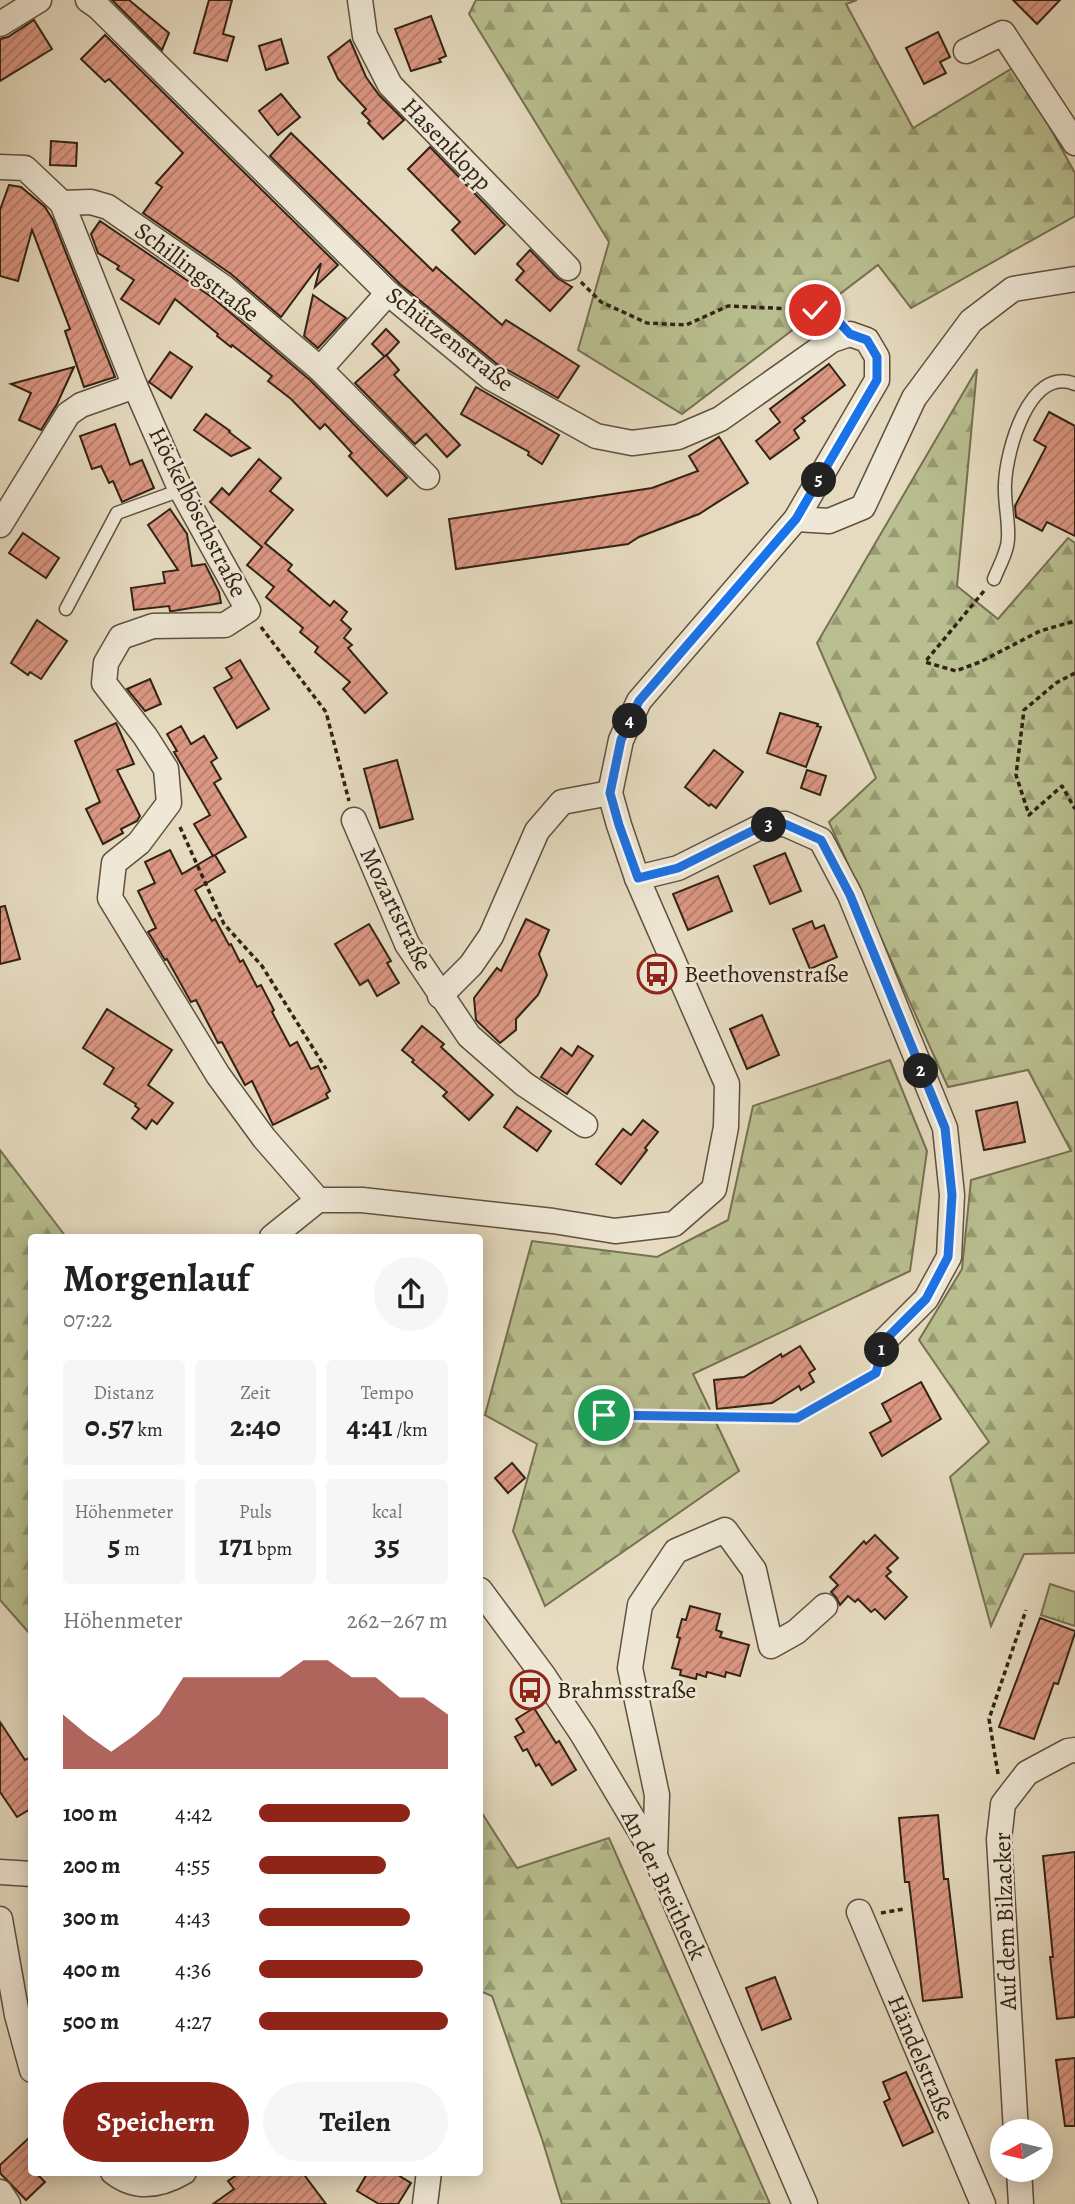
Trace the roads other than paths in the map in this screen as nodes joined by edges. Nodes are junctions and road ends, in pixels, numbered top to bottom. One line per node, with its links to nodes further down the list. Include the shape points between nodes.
1 (39, 0): 4 (street)
2 (360, 0): 9 (street, Hasenklopp, via 365,36 390,85)
3 (96, 2): 11 (street, Schützenstraße)
4 (0, 24)
5 (966, 51): 6 (street, via 1003,33)
6 (1073, 135)
7 (0, 167): 8 (street, Höckelböschstraße, via 25,169)
8 (62, 203): 12 (street, Schillingstraße, via 91,202 108,207 222,286); 14 (street, Höckelböschstraße)
9 (568, 268)
10 (1075, 279): 17 (street, via 1013,289 971,321 914,398 863,508 829,522)
11 (388, 293): 12 (street); 17 (street, Schützenstraße, via 492,378 596,436 632,443 678,437 720,419 832,340 850,334 867,340 877,357 877,380)
12 (320, 369): 15 (street, Schillingstraße)
13 (1075, 384): 19 (lane, via 1054,382 1032,397 1009,447 1004,485 1009,540)
14 (135, 386): 16 (street, Höckelböschstraße); 18 (street, via 68,414)
15 (427, 477)
16 (181, 490): 20 (lane, via 117,513); 26 (street, Höckelböschstraße, via 248,610 225,625 153,626 121,638 106,663 104,683 166,769 169,803 139,843 114,863 110,898 218,1075 264,1138)
17 (796, 519): 21 (street, via 639,701 621,740)
18 (0, 525)
19 (994, 579)
20 (66, 609)
21 (610, 793): 23 (street); 24 (street, Mozartstraße, via 562,802 537,831 491,936 471,965)
22 (354, 820): 24 (street, Mozartstraße, via 407,944)
23 (638, 878): 26 (street, via 727,1084 726,1127 714,1189 674,1224 615,1231 362,1200); 28 (street, via 678,868 764,825 785,824 821,840 850,895 945,1128 952,1195 948,1257 926,1299)
24 (440, 996): 25 (street, Mozartstraße, via 469,1036 524,1084)
25 (585, 1125)
26 (318, 1199): 27 (street)
27 (276, 1234)
28 (885, 1340)
29 (483, 1594): 32 (street, An der Breitheck, via 583,1735)
30 (825, 1606): 32 (street, via 796,1632 771,1646 754,1570 724,1530 676,1551 640,1605 630,1668 657,1795)
31 (1075, 1750): 38 (street, Auf dem Bilzacker, via 1027,1773 1003,1804 999,1839)
32 (655, 1856): 47 (street, An der Breitheck)
33 (0, 1872): 34 (street)
34 (28, 1874)
35 (859, 1912): 48 (street, Händelstraße)
36 (0, 1919): 37 (street)
37 (28, 2055)
38 (1015, 2119)
39 (118, 2176): 44 (street)
40 (174, 2176): 44 (street)
41 (428, 2176): 46 (street)
42 (1020, 2182): 49 (street)
43 (0, 2192): 45 (street)
44 (140, 2194)
45 (8, 2204)
46 (425, 2204)
47 (805, 2204)
48 (983, 2204)
49 (1021, 2204)

